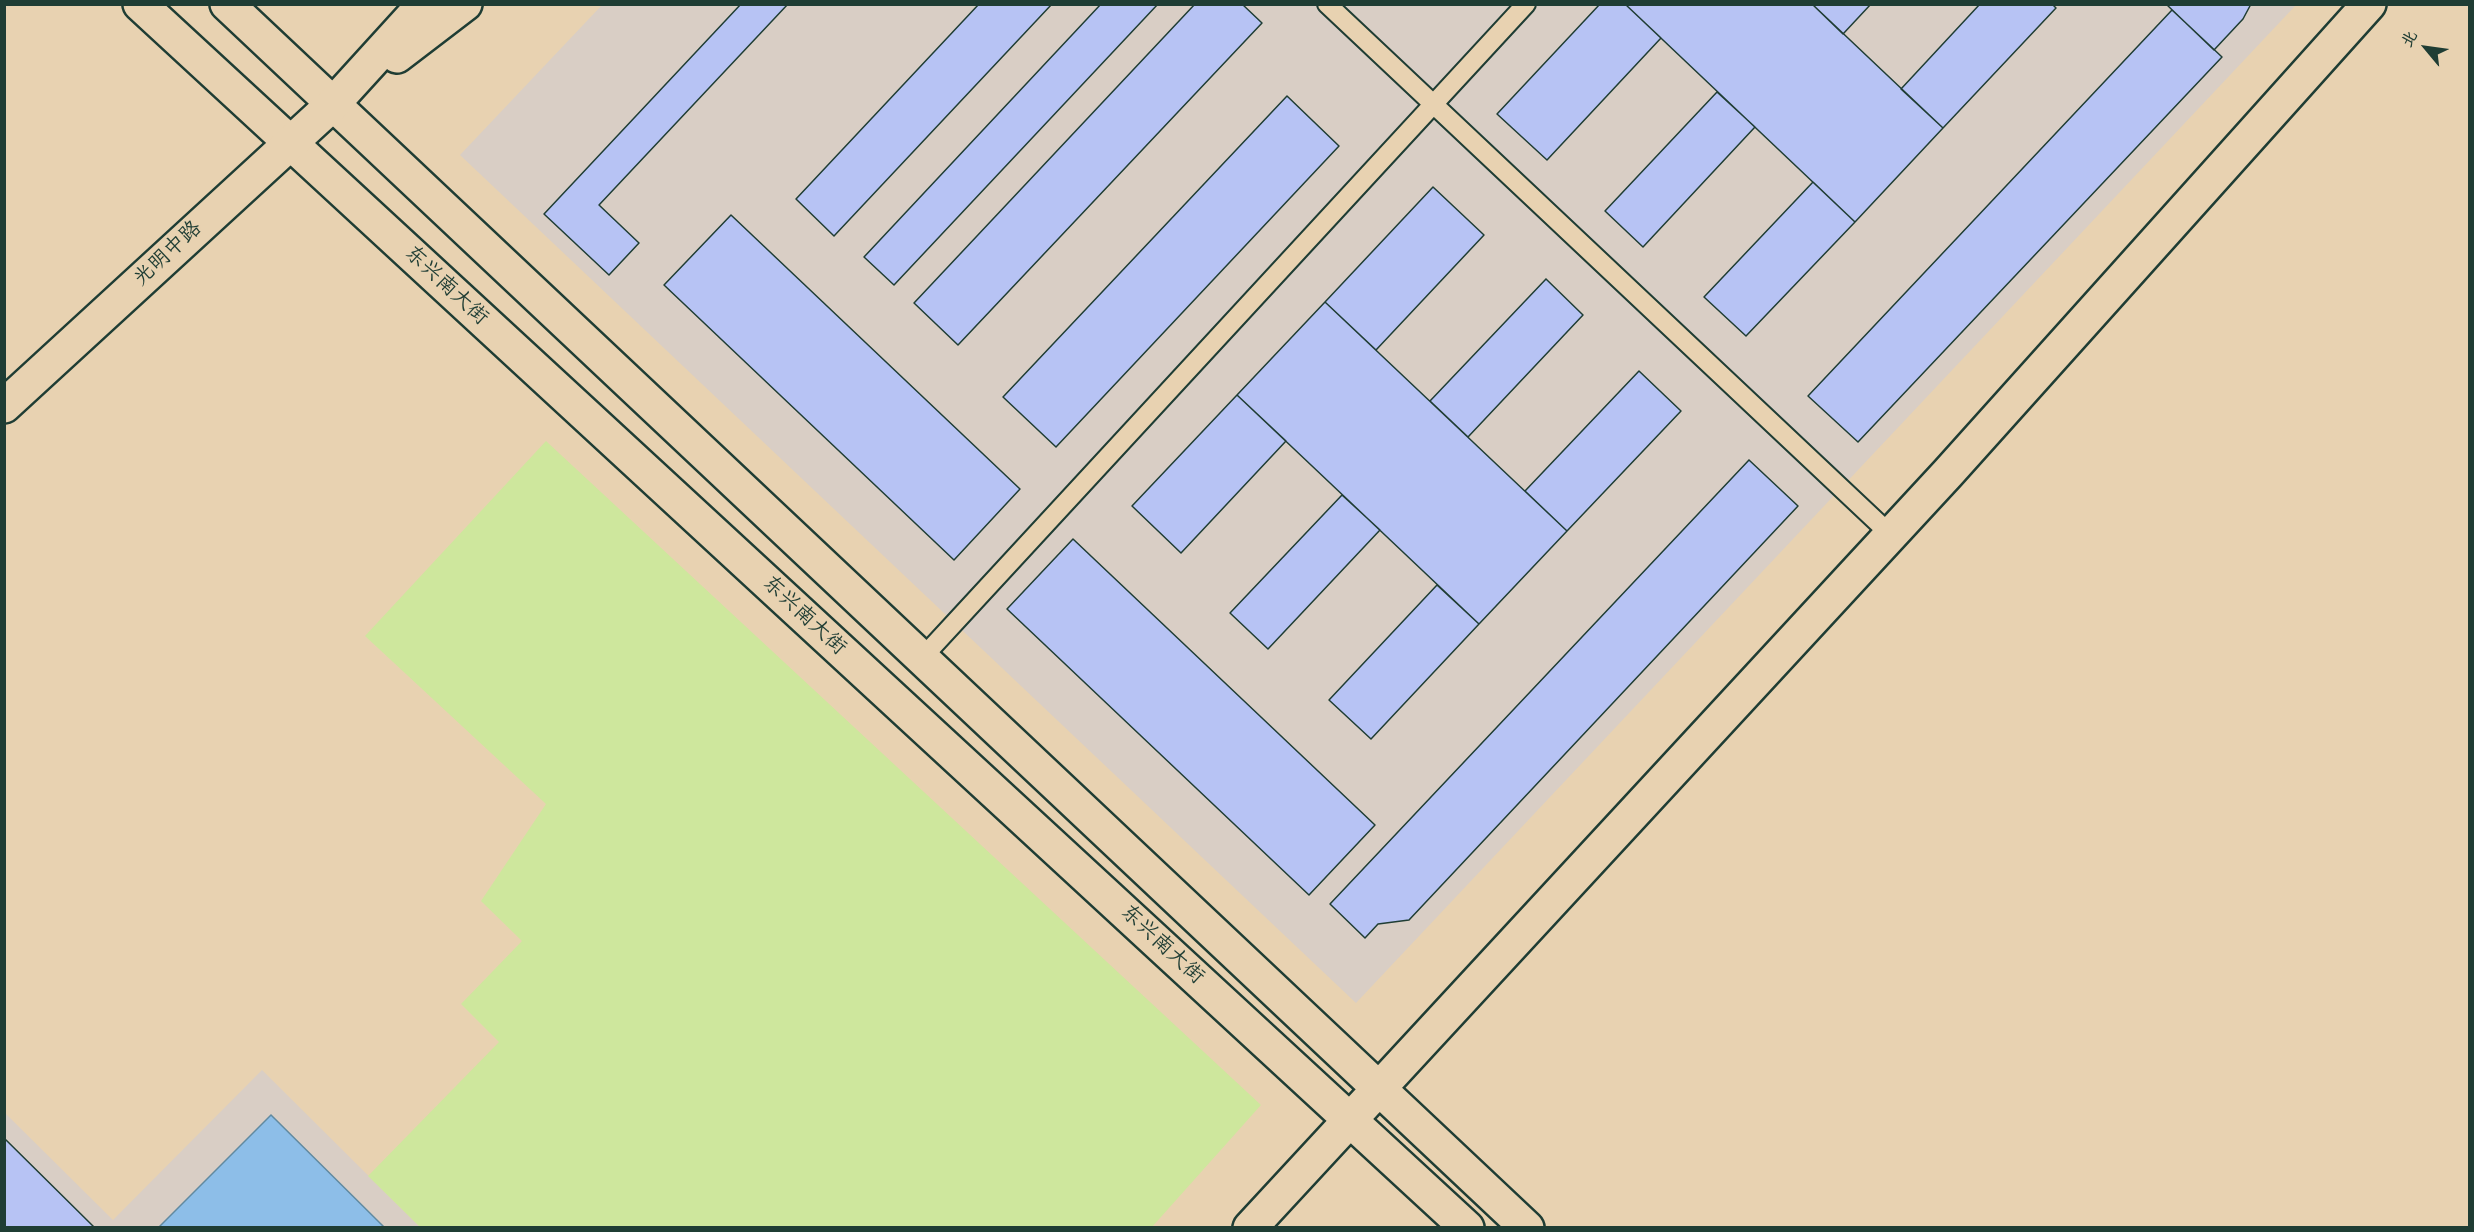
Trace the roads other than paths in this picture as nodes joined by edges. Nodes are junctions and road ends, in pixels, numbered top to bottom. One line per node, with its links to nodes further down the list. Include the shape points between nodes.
1 (140, 4): 10 (street, 东兴南大街)
2 (227, 4): 8 (street)
3 (424, 4): 8 (street, 光明中路)
4 (465, 4): 8 (street, 光明中路)
5 (1327, 4): 9 (lane)
6 (1526, 4): 9 (lane)
7 (2369, 4): 12 (street)
8 (333, 104): 10 (street, 光明中路); 13 (street)
9 (1433, 105): 12 (lane); 13 (lane)
10 (290, 144): 11 (street, 光明中路); 15 (street, 东兴南大街)
11 (4, 406)
12 (1891, 536): 14 (street)
13 (922, 658): 14 (street)
14 (1379, 1088): 15 (street); 18 (street)
15 (1350, 1120): 16 (street); 17 (street, 东兴南大街)
16 (1250, 1227)
17 (1467, 1227)
18 (1527, 1227)

